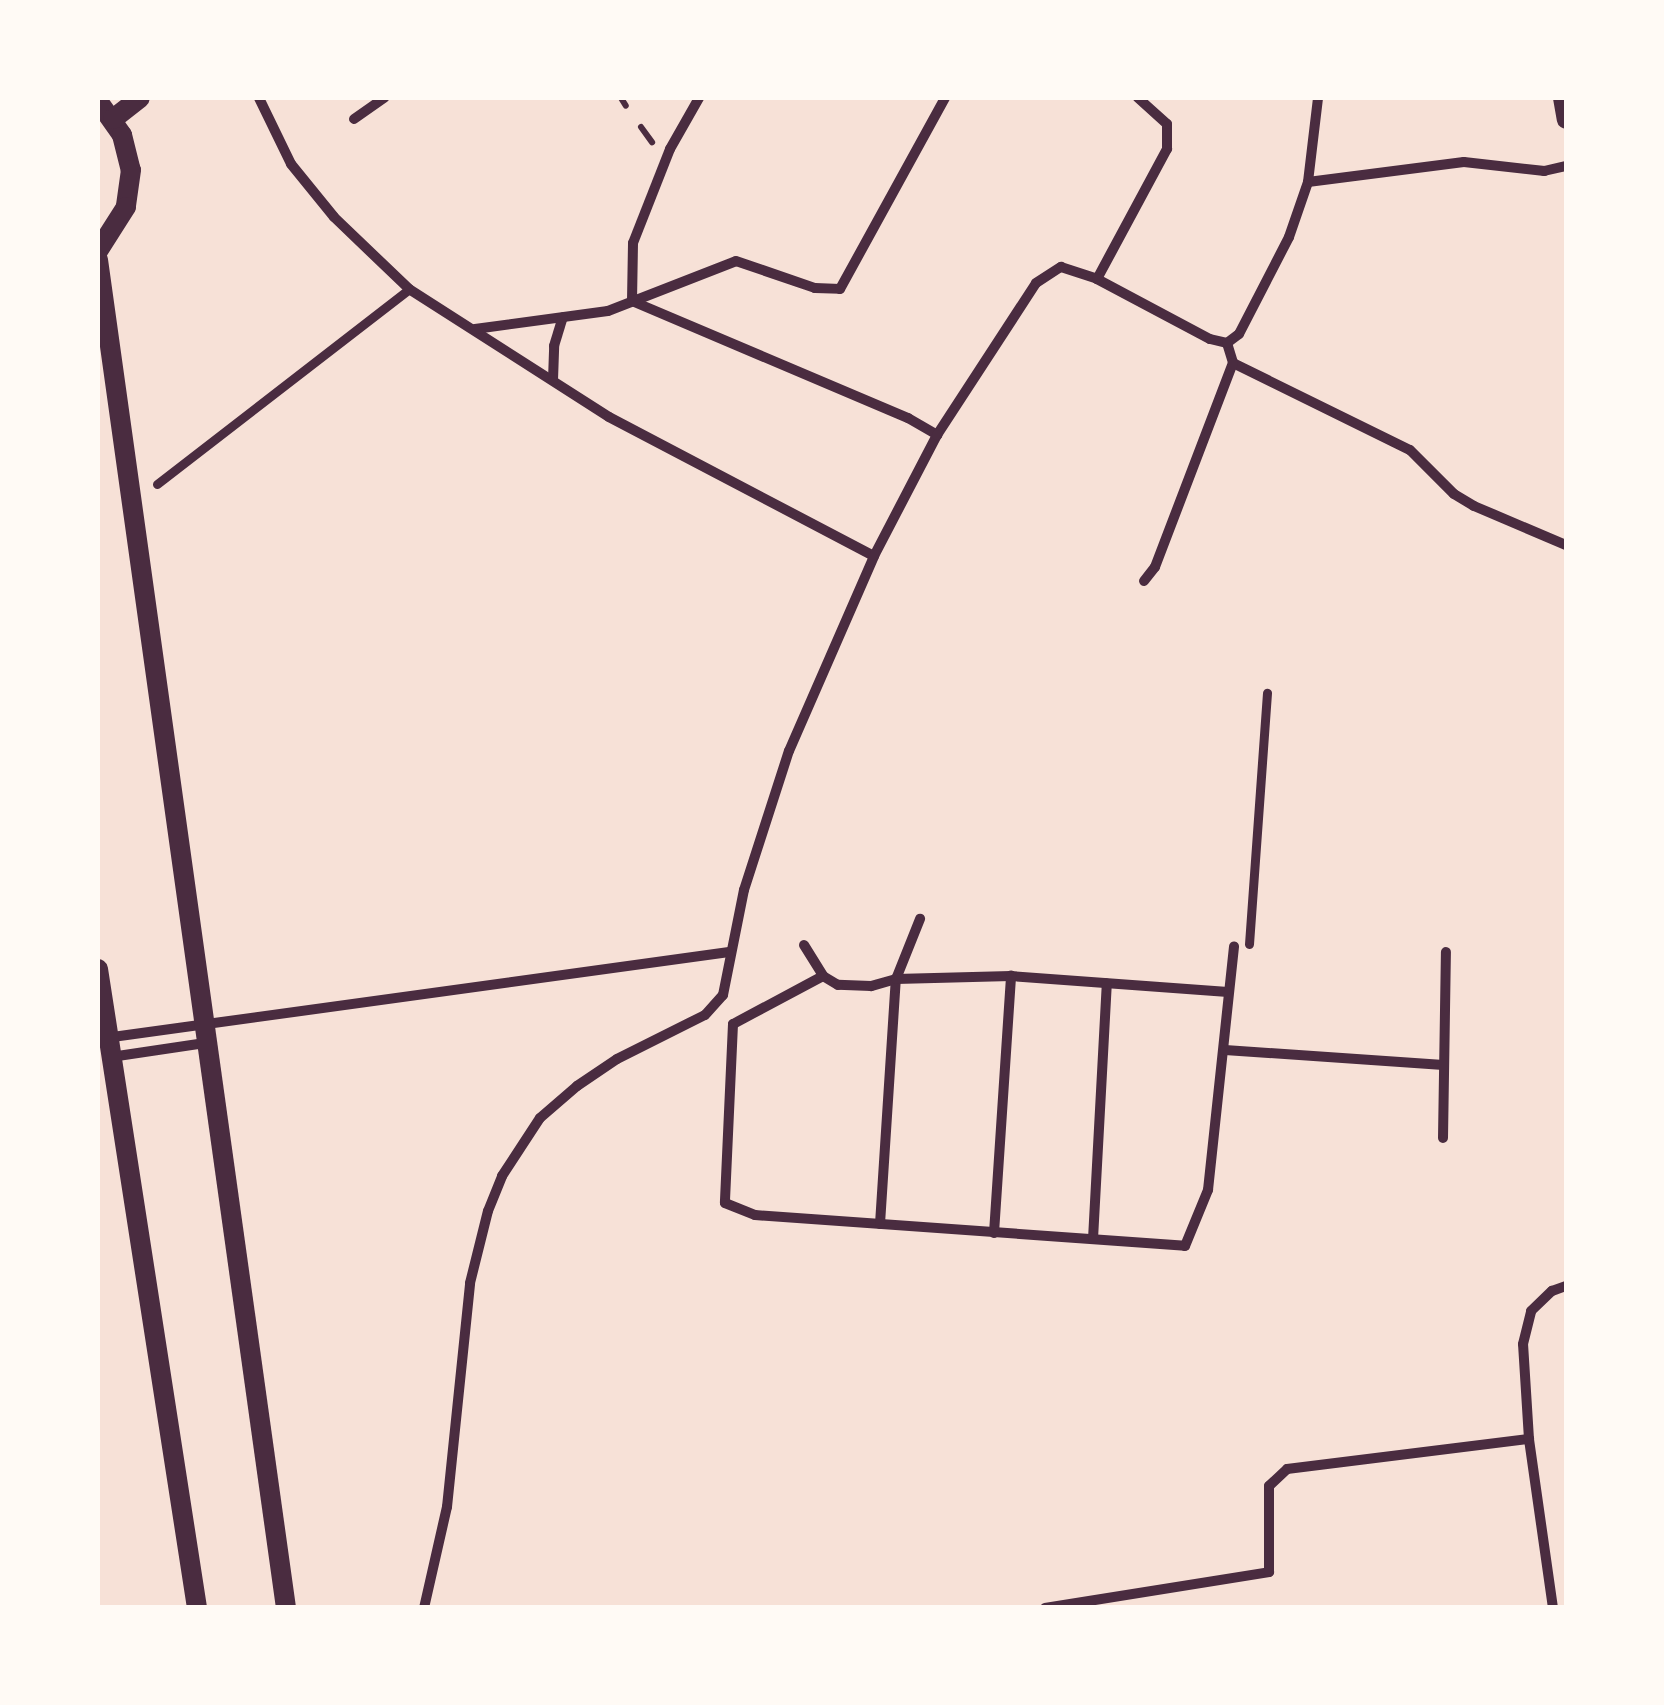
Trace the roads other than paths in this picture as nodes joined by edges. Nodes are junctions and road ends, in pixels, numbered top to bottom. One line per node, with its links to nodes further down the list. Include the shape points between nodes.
1 (140, 98): 10 (main road)
2 (259, 98): 18 (street, via 291,164 334,218)
3 (384, 98): 11 (street)
4 (698, 98): 19 (street, via 632,243)
5 (945, 98): 19 (street, via 840,289 815,288 736,260)
6 (1138, 98): 17 (street, via 1167,124 1167,149)
7 (1318, 98): 14 (street)
8 (1562, 98): 12 (street)
9 (98, 101): 10 (main road)
10 (113, 119): 15 (main road, via 128,152 130,189 119,224)
11 (354, 119)
12 (1566, 120)
13 (1566, 166): 14 (street, via 1544,171 1464,162)
14 (1308, 182): 22 (street, via 1260,296)
15 (98, 251)
16 (98, 260): 43 (main road)
17 (1097, 278): 22 (street); 25 (street, via 1061,267 1036,283)
18 (409, 289): 21 (street); 26 (street)
19 (632, 301): 20 (street); 25 (street)
20 (563, 318): 21 (street); 24 (street)
21 (474, 329): 24 (street)
22 (1228, 343): 23 (street)
23 (1233, 363): 27 (street, via 1410,450 1474,506); 29 (street)
24 (553, 380): 28 (street, via 610,417)
25 (937, 435): 28 (street)
26 (157, 484)
27 (1566, 545)
28 (874, 556): 35 (street, via 789,751)
29 (1144, 581)
30 (1267, 693): 33 (street)
31 (920, 919): 40 (street)
32 (804, 944): 38 (street)
33 (1249, 944)
34 (1234, 946): 42 (street)
35 (729, 952): 43 (street); 55 (street, via 722,996 705,1014 577,1086 540,1118 502,1176 470,1283 447,1506)
36 (1446, 952): 46 (street)
37 (98, 969): 44 (main road)
38 (822, 976): 40 (street, via 838,985); 48 (street, via 732,1024 725,1203 755,1215)
39 (1011, 976): 40 (street); 41 (street); 49 (street)
40 (896, 979): 48 (street)
41 (1107, 983): 42 (street); 50 (street)
42 (1228, 992): 45 (street)
43 (204, 1033): 44 (street); 44 (street); 54 (main road)
44 (105, 1045): 53 (main road)
45 (1225, 1050): 46 (street); 50 (street, via 1208,1190 1185,1246)
46 (1443, 1065): 47 (street)
47 (1443, 1138)
48 (880, 1224): 49 (street)
49 (994, 1233): 50 (street)
50 (1092, 1239)
51 (1566, 1286): 52 (street, via 1532,1311 1527,1327)
52 (1529, 1439): 56 (street, via 1287,1469 1270,1486 1270,1572); 57 (street)
53 (198, 1608)
54 (286, 1608)
55 (424, 1608)
56 (1045, 1608)
57 (1553, 1608)

